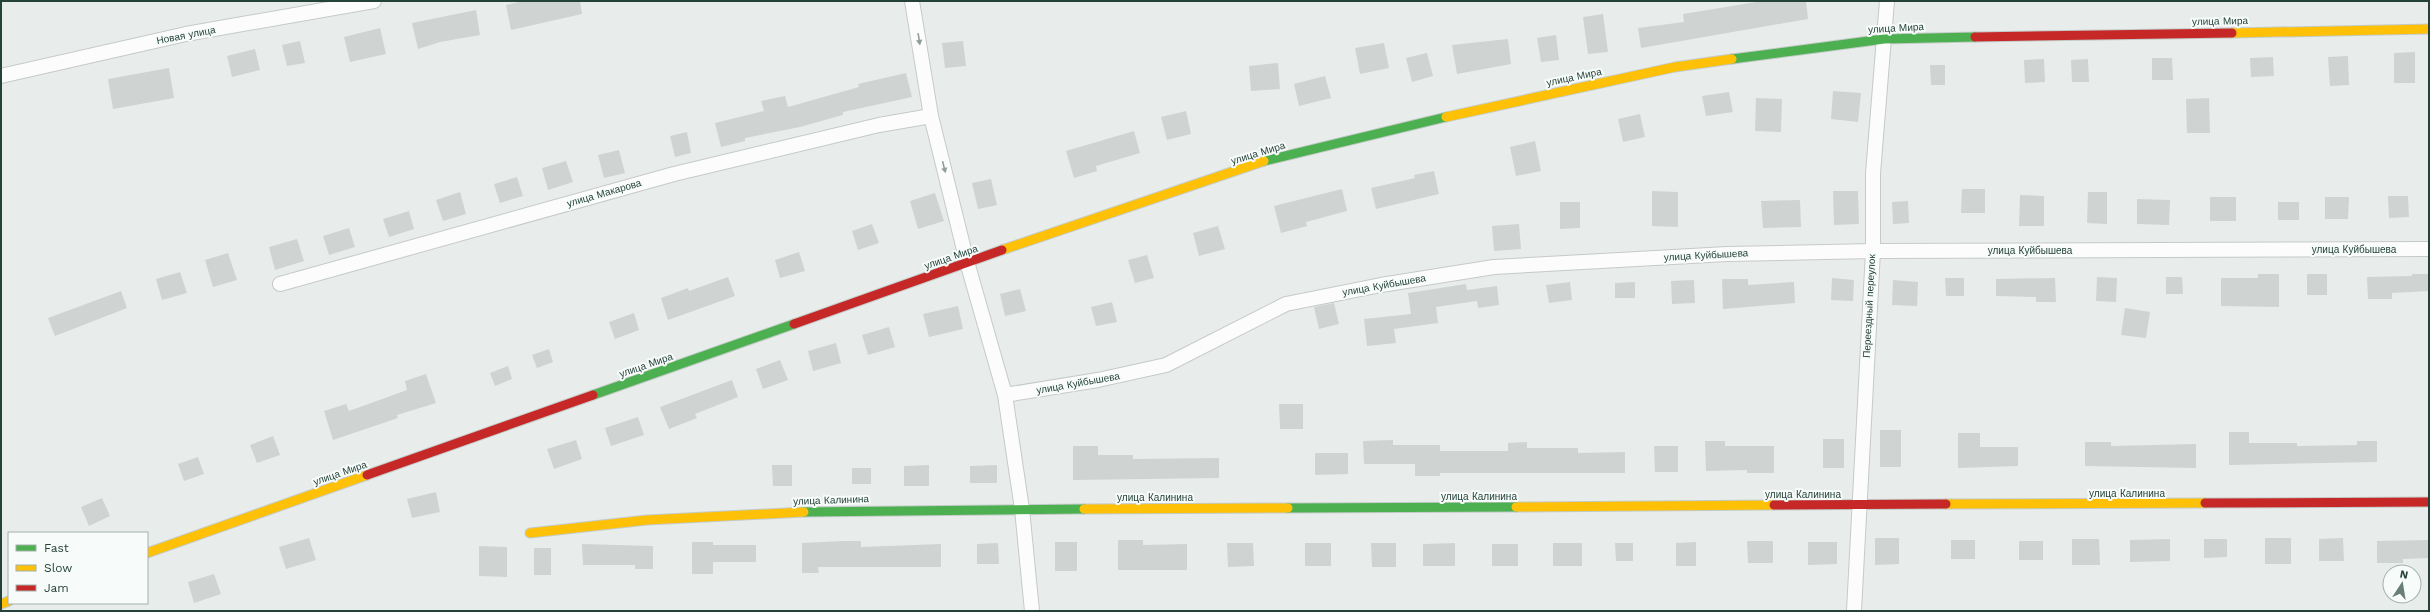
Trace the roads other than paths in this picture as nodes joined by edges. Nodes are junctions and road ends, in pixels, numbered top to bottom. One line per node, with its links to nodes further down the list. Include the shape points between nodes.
1 (374, 1): 6 (street, Новая улица, via 186,34)
2 (912, 1): 7 (street, one-way to 7)
3 (1887, 1): 5 (street, Переездный переулок)
4 (2429, 29): 5 (street, улица Мира)
5 (1884, 39): 9 (street, Переездный переулок, via 1874,173); 10 (street, улица Мира, via 1674,67 1434,119 1268,160)
6 (1, 76)
7 (932, 116): 10 (street, one-way to 10); 11 (street, улица Макарова, via 879,125 674,174)
8 (2429, 249): 9 (street, улица Куйбышева)
9 (1873, 251): 12 (street, улица Куйбышева, via 1727,254 1494,267 1382,285 1286,304 1166,365 1105,379); 14 (street, Переездный переулок)
10 (967, 262): 12 (street); 17 (street, улица Мира)
11 (280, 284)
12 (1005, 395): 15 (street)
13 (2429, 502): 14 (street, улица Калинина)
14 (1858, 505): 15 (street, улица Калинина); 21 (street, Переездный переулок)
15 (1022, 509): 16 (street, улица Калинина, via 839,510 647,520); 20 (street)
16 (530, 533)
17 (148, 553)
18 (1, 604): 19 (street)
19 (3, 611)
20 (1032, 611)
21 (1854, 611)

